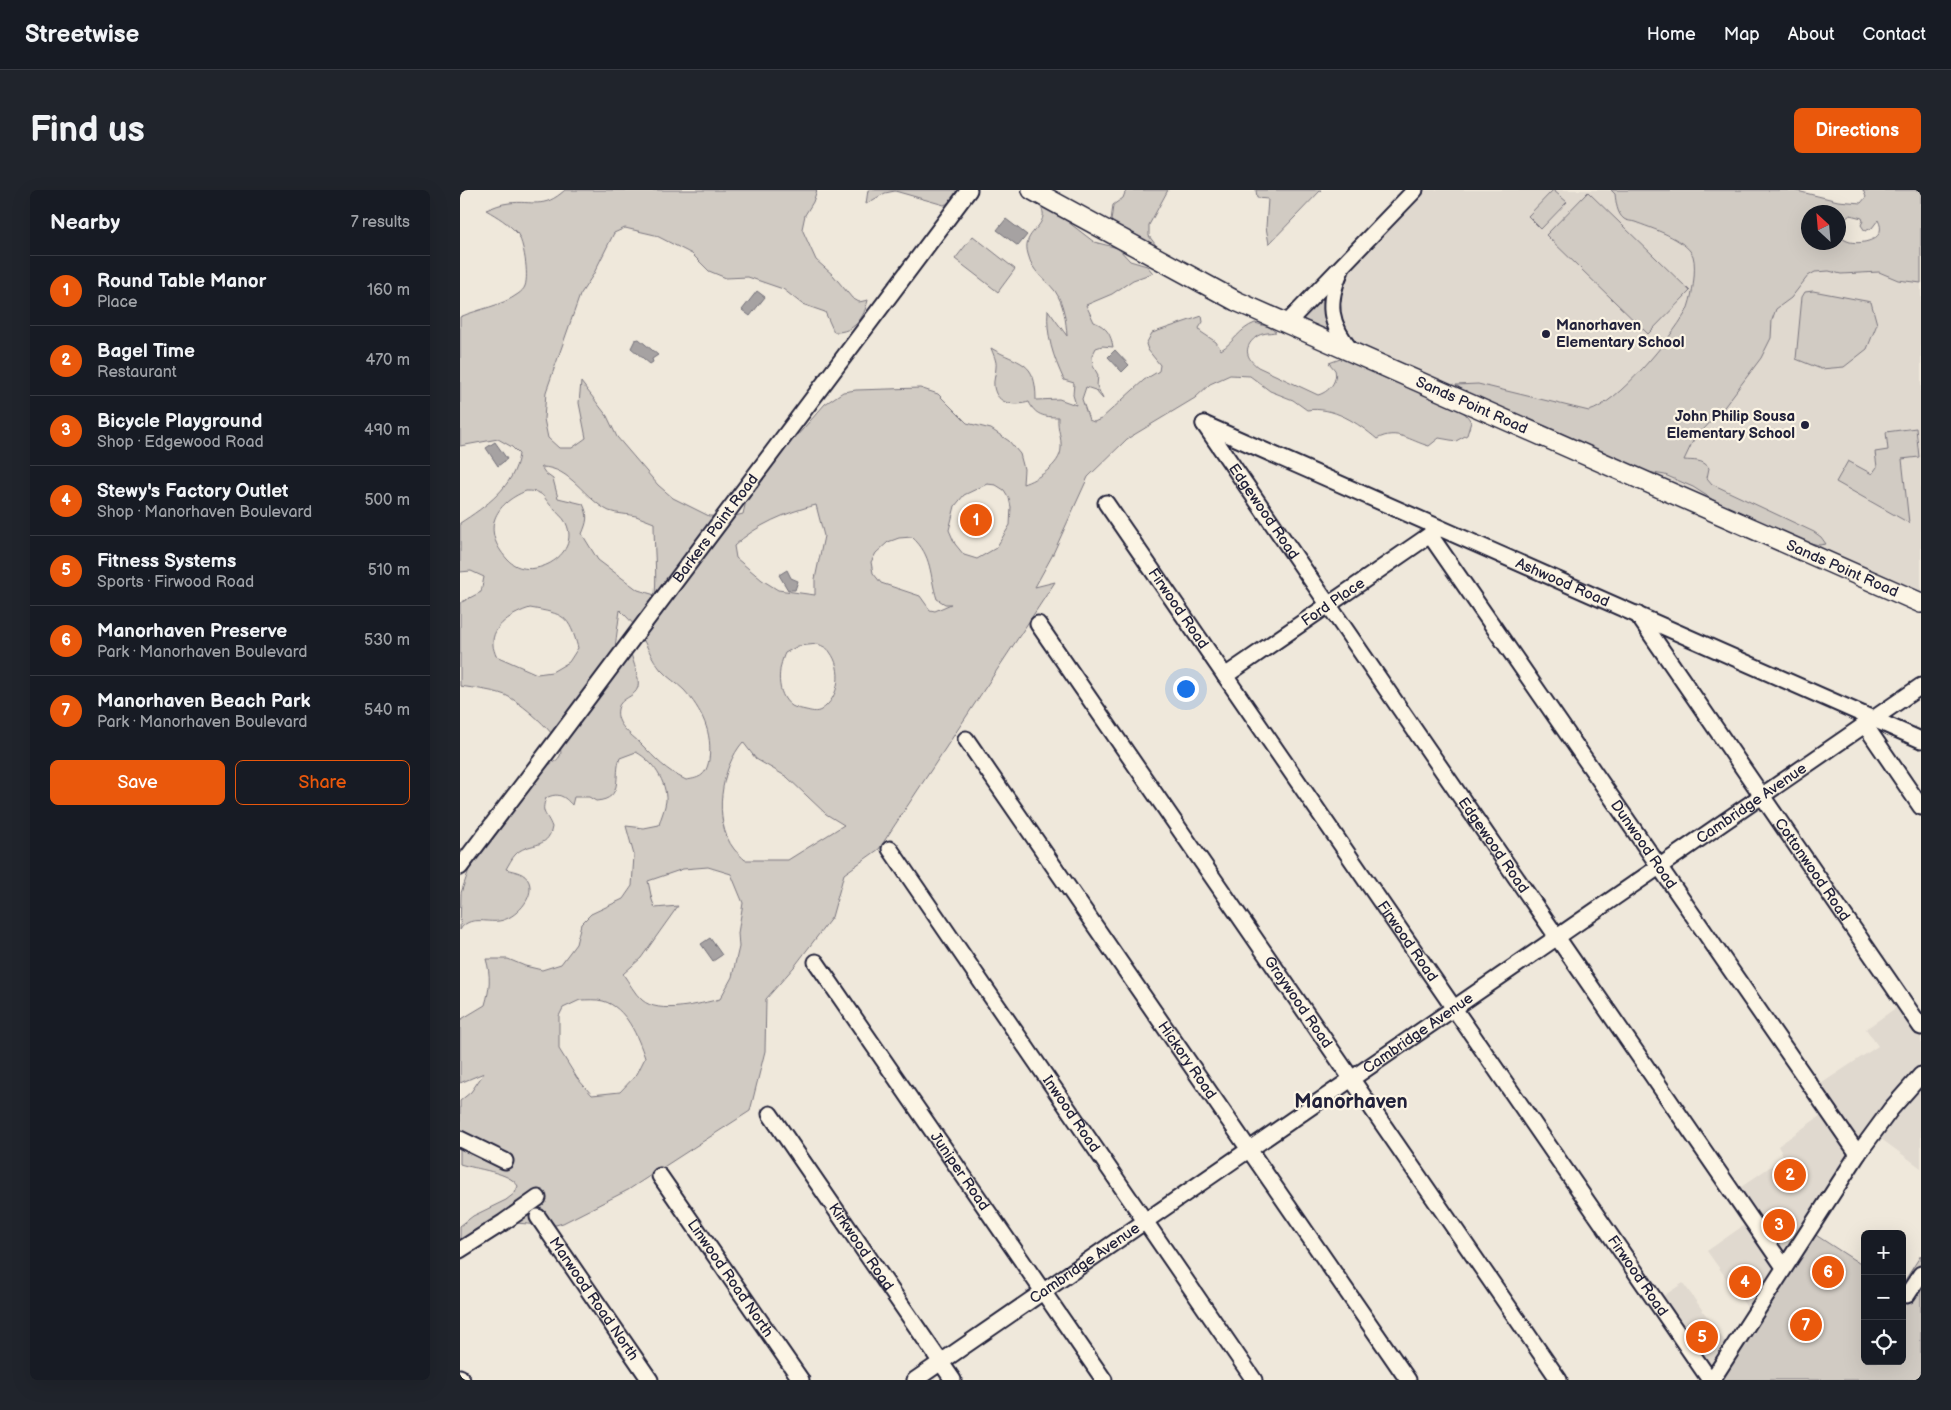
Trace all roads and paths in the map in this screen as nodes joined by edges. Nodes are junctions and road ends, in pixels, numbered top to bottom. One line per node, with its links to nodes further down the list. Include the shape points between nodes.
1 (968, 190): 23 (street, Barkers Point Road)
2 (1032, 190): 5 (main road, Sands Point Road, via 1218,292)
3 (1414, 190): 4 (street)
4 (1345, 262): 5 (street); 6 (street, via 1332,305 1336,330)
5 (1287, 323): 6 (main road, Sands Point Road)
6 (1352, 352): 10 (main road, Sands Point Road)
7 (1204, 424): 9 (street, Ashwood Road); 11 (street, Edgewood Road)
8 (1106, 503): 14 (street, Firwood Road)
9 (1435, 531): 11 (street, Ford Place); 12 (street, Ashwood Road); 22 (street, Dunwood Road)
10 (1921, 603)
11 (1328, 605): 14 (street, Ford Place); 24 (street, Edgewood Road)
12 (1636, 613): 16 (street, Ashwood Road); 19 (street, Cottonwood Road)
13 (1038, 624): 29 (street, Graywood Road)
14 (1225, 676): 26 (street, Firwood Road)
15 (1921, 686): 16 (street, Cambridge Avenue)
16 (1870, 722): 18 (street, Ashwood Road); 19 (street, Cambridge Avenue); 20 (street)
17 (966, 739): 32 (street, Hickory Road)
18 (1921, 740)
19 (1762, 796): 22 (street, Cambridge Avenue); 27 (street, Cottonwood Road)
20 (1921, 807)
21 (890, 849): 38 (street, Inwood Road)
22 (1659, 866): 24 (street, Cambridge Avenue); 33 (street, Dunwood Road)
23 (460, 867)
24 (1557, 937): 26 (street, Cambridge Avenue); 40 (street, Edgewood Road)
25 (816, 962): 42 (street, Juniper Road)
26 (1454, 1008): 29 (street, Cambridge Avenue); 55 (street, Firwood Road)
27 (1921, 1027)
28 (1921, 1075): 33 (street)
29 (1351, 1078): 32 (street, Cambridge Avenue); 54 (street, Graywood Road)
30 (770, 1114): 44 (street, Kirkwood Road)
31 (460, 1139): 34 (street)
32 (1248, 1149): 38 (street, Cambridge Avenue); 53 (street, Hickory Road)
33 (1858, 1154): 40 (street)
34 (505, 1161)
35 (660, 1176): 48 (street, Linwood Road North)
36 (538, 1198): 39 (street)
37 (538, 1217): 47 (street, Marwood Road North)
38 (1146, 1220): 42 (street, Cambridge Avenue); 52 (street, Inwood Road)
39 (460, 1250)
40 (1784, 1267): 55 (street)
41 (1921, 1274): 43 (street)
42 (1043, 1292): 44 (street, Cambridge Avenue); 51 (street, Juniper Road)
43 (1907, 1295)
44 (940, 1362): 49 (street, Cambridge Avenue); 50 (street, Kirkwood Road)
45 (460, 1377): 46 (street)
46 (462, 1380)
47 (650, 1380)
48 (801, 1380)
49 (914, 1380)
50 (953, 1380)
51 (1104, 1380)
52 (1254, 1380)
53 (1408, 1380)
54 (1560, 1380)
55 (1711, 1380)

